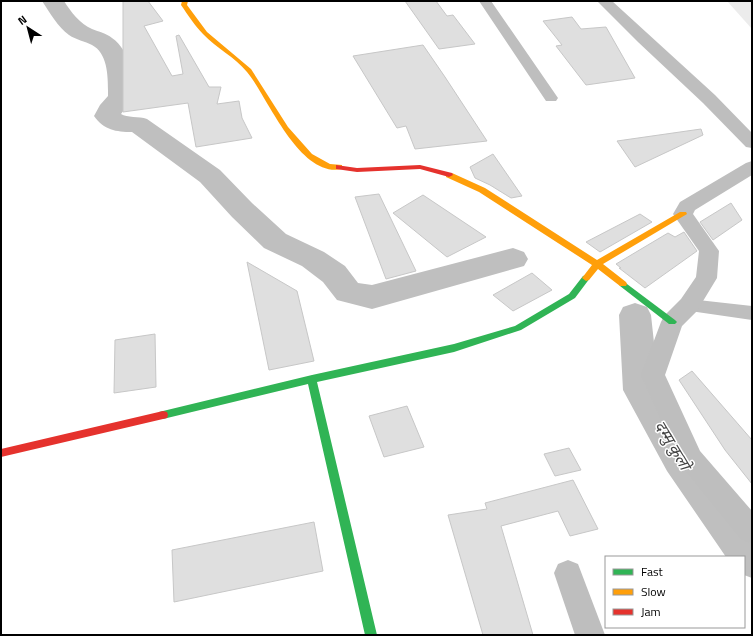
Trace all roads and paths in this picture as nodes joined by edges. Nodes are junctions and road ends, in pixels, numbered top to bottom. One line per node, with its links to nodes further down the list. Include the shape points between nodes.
1 (185, 1): 8 (street, via 184,5 205,33 249,70 286,128 309,156 328,166 357,170 420,167 450,176 482,190)
2 (485, 1): 4 (lane)
3 (604, 1): 5 (street)
4 (551, 98)
5 (752, 143)
6 (752, 167): 7 (street, via 688,206)
7 (683, 214): 8 (street); 9 (street, via 709,251 706,278)
8 (598, 264): 11 (street); 12 (street, via 572,296 518,328 454,348)
9 (689, 305): 10 (lane); 11 (street)
10 (752, 313)
11 (672, 322): 14 (street, via 653,375 691,458)
12 (312, 379): 13 (street); 16 (street)
13 (1, 453)
14 (752, 531)
15 (568, 573): 17 (street)
16 (372, 635)
17 (590, 635)

